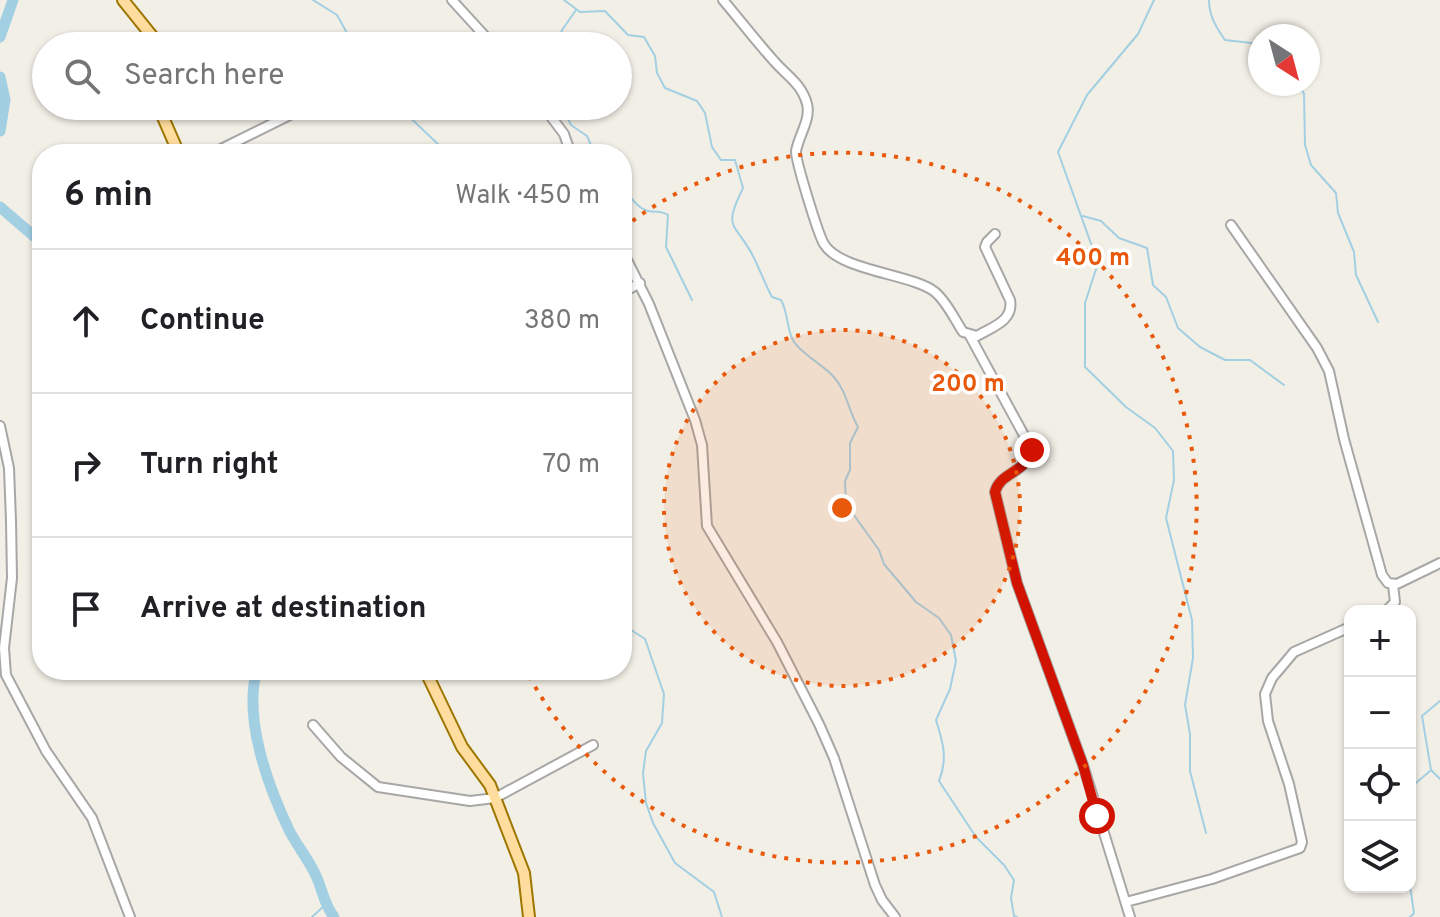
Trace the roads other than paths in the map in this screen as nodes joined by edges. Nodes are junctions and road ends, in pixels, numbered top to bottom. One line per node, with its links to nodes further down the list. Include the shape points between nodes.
1 (123, 0): 4 (main road)
2 (452, 0): 5 (street)
3 (723, 0): 17 (street, via 805,98 808,108 795,153 824,244 861,266 935,292)
4 (149, 32)
5 (481, 32)
6 (164, 120): 9 (main road)
7 (280, 120): 10 (street)
8 (554, 120): 11 (street)
9 (175, 144)
10 (231, 144)
11 (568, 144)
12 (1231, 225): 20 (street, via 1329,371 1382,575)
13 (995, 234): 17 (street, via 985,247 1012,309 998,324)
14 (632, 268): 15 (street)
15 (640, 283): 16 (street); 30 (street, via 702,445 707,526 819,724 875,885)
16 (632, 287)
17 (970, 336): 27 (street, via 1032,450 1029,461 1001,481 995,492 1017,583)
18 (0, 426): 28 (street, via 9,468 11,521 6,675 46,751 92,818)
19 (1440, 563): 20 (street)
20 (1393, 585): 21 (street)
21 (1392, 605)
22 (1344, 629): 27 (street, via 1294,652 1265,694 1300,848)
23 (430, 680): 26 (main road, via 462,747)
24 (313, 725): 26 (street, via 378,787 470,801)
25 (593, 745): 26 (street)
26 (495, 798): 29 (main road, via 524,873)
27 (1126, 902): 31 (street)
28 (130, 917)
29 (529, 917)
30 (895, 917)
31 (1130, 917)

